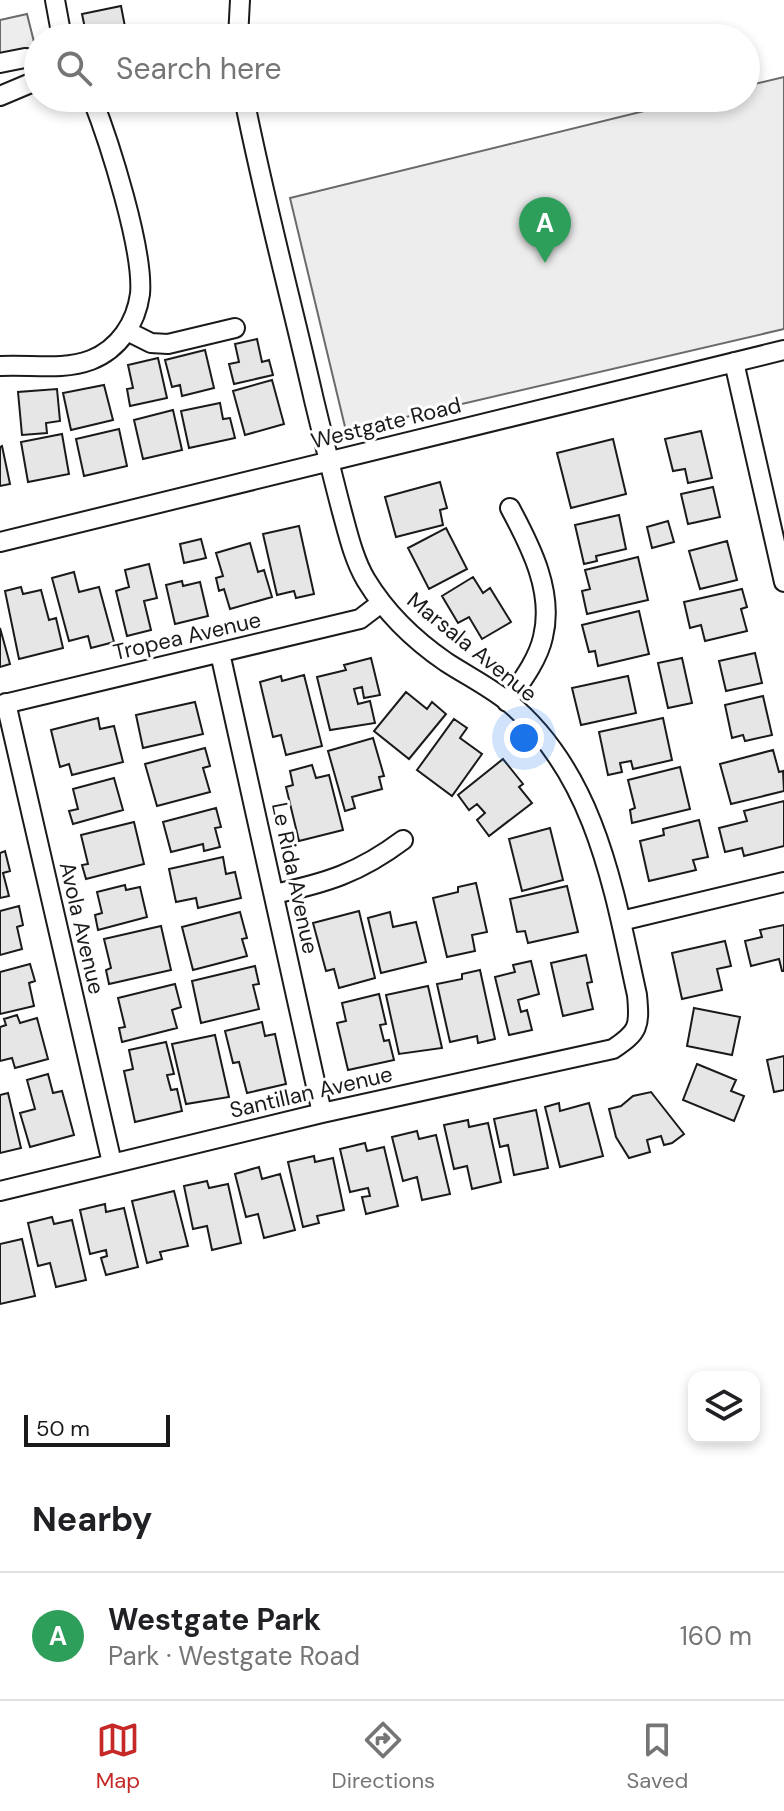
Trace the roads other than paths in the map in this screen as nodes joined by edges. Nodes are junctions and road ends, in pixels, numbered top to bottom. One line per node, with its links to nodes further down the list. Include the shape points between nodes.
1 (55, 0): 3 (street)
2 (240, 0): 4 (street)
3 (59, 24)
4 (239, 24)
5 (24, 58): 6 (street)
6 (0, 63)
7 (24, 86): 8 (street)
8 (0, 96)
9 (99, 112): 12 (street, via 138,262 140,293)
10 (247, 112): 16 (street, Marsala Avenue)
11 (235, 328): 12 (street, via 168,344 151,343)
12 (127, 331): 15 (street, via 91,360 66,366)
13 (784, 350): 14 (street, Westgate Road)
14 (734, 362): 16 (street, Westgate Road); 19 (street)
15 (0, 366)
16 (329, 462): 18 (street, Westgate Road); 20 (street, Marsala Avenue, via 352,546)
17 (510, 508): 22 (street, via 530,544 546,598 543,638)
18 (0, 542)
19 (784, 582)
20 (381, 603): 21 (street, Tropea Avenue, via 360,619); 22 (street, Marsala Avenue, via 443,660)
21 (220, 653): 23 (street, Tropea Avenue); 26 (street, Le Rida Avenue)
22 (507, 702): 27 (street, Marsala Avenue, via 567,772 590,816)
23 (3, 704): 30 (street, Avola Avenue)
24 (403, 840): 26 (street, via 348,874)
25 (784, 882): 27 (street)
26 (274, 894): 29 (street, Le Rida Avenue)
27 (621, 921): 28 (street, Marsala Avenue, via 639,1017)
28 (631, 1037): 29 (street, Santillan Avenue, via 613,1049)
29 (322, 1113): 30 (street, Santillan Avenue)
30 (112, 1163): 31 (street, Santillan Avenue)
31 (0, 1191)

